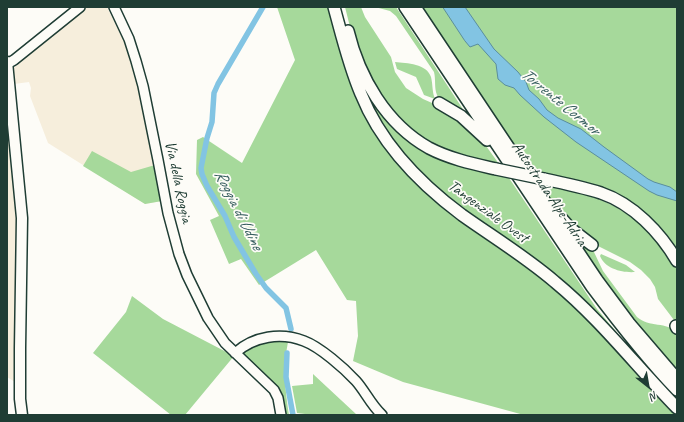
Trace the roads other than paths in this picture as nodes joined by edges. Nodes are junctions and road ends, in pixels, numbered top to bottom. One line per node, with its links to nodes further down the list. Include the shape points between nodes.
1 (80, 7): 7 (street)
2 (114, 7): 13 (street, Via della Roggia, via 129,40 140,74 164,196 179,254 208,318)
3 (334, 7): 16 (highway, Tangenziale Ovest, via 361,95 378,128 410,170 446,202 549,277 585,309)
4 (342, 7): 12 (highway, Tangenziale Ovest, bridge, via 349,37 366,79 396,123 409,134 429,148 451,158 544,179 602,194 618,201 641,217 661,237)
5 (405, 7): 10 (highway, Autostrada Alpe-Adria)
6 (415, 7): 9 (highway, Autostrada Alpe-Adria)
7 (7, 63): 17 (main road, via 22,218)
8 (439, 103): 10 (highway, via 461,116 480,132 516,182)
9 (532, 184): 11 (highway, via 543,191 564,222); 14 (highway, Autostrada Alpe-Adria, via 597,280 629,323)
10 (531, 196): 15 (highway, Autostrada Alpe-Adria, via 592,287 624,329)
11 (592, 245)
12 (677, 261)
13 (235, 353): 18 (street, Via della Roggia, via 271,386 278,398); 19 (street, via 256,339 268,336 299,339 345,369)
14 (677, 379)
15 (677, 390)
16 (677, 408)
17 (22, 415)
18 (281, 415)
19 (382, 415)

